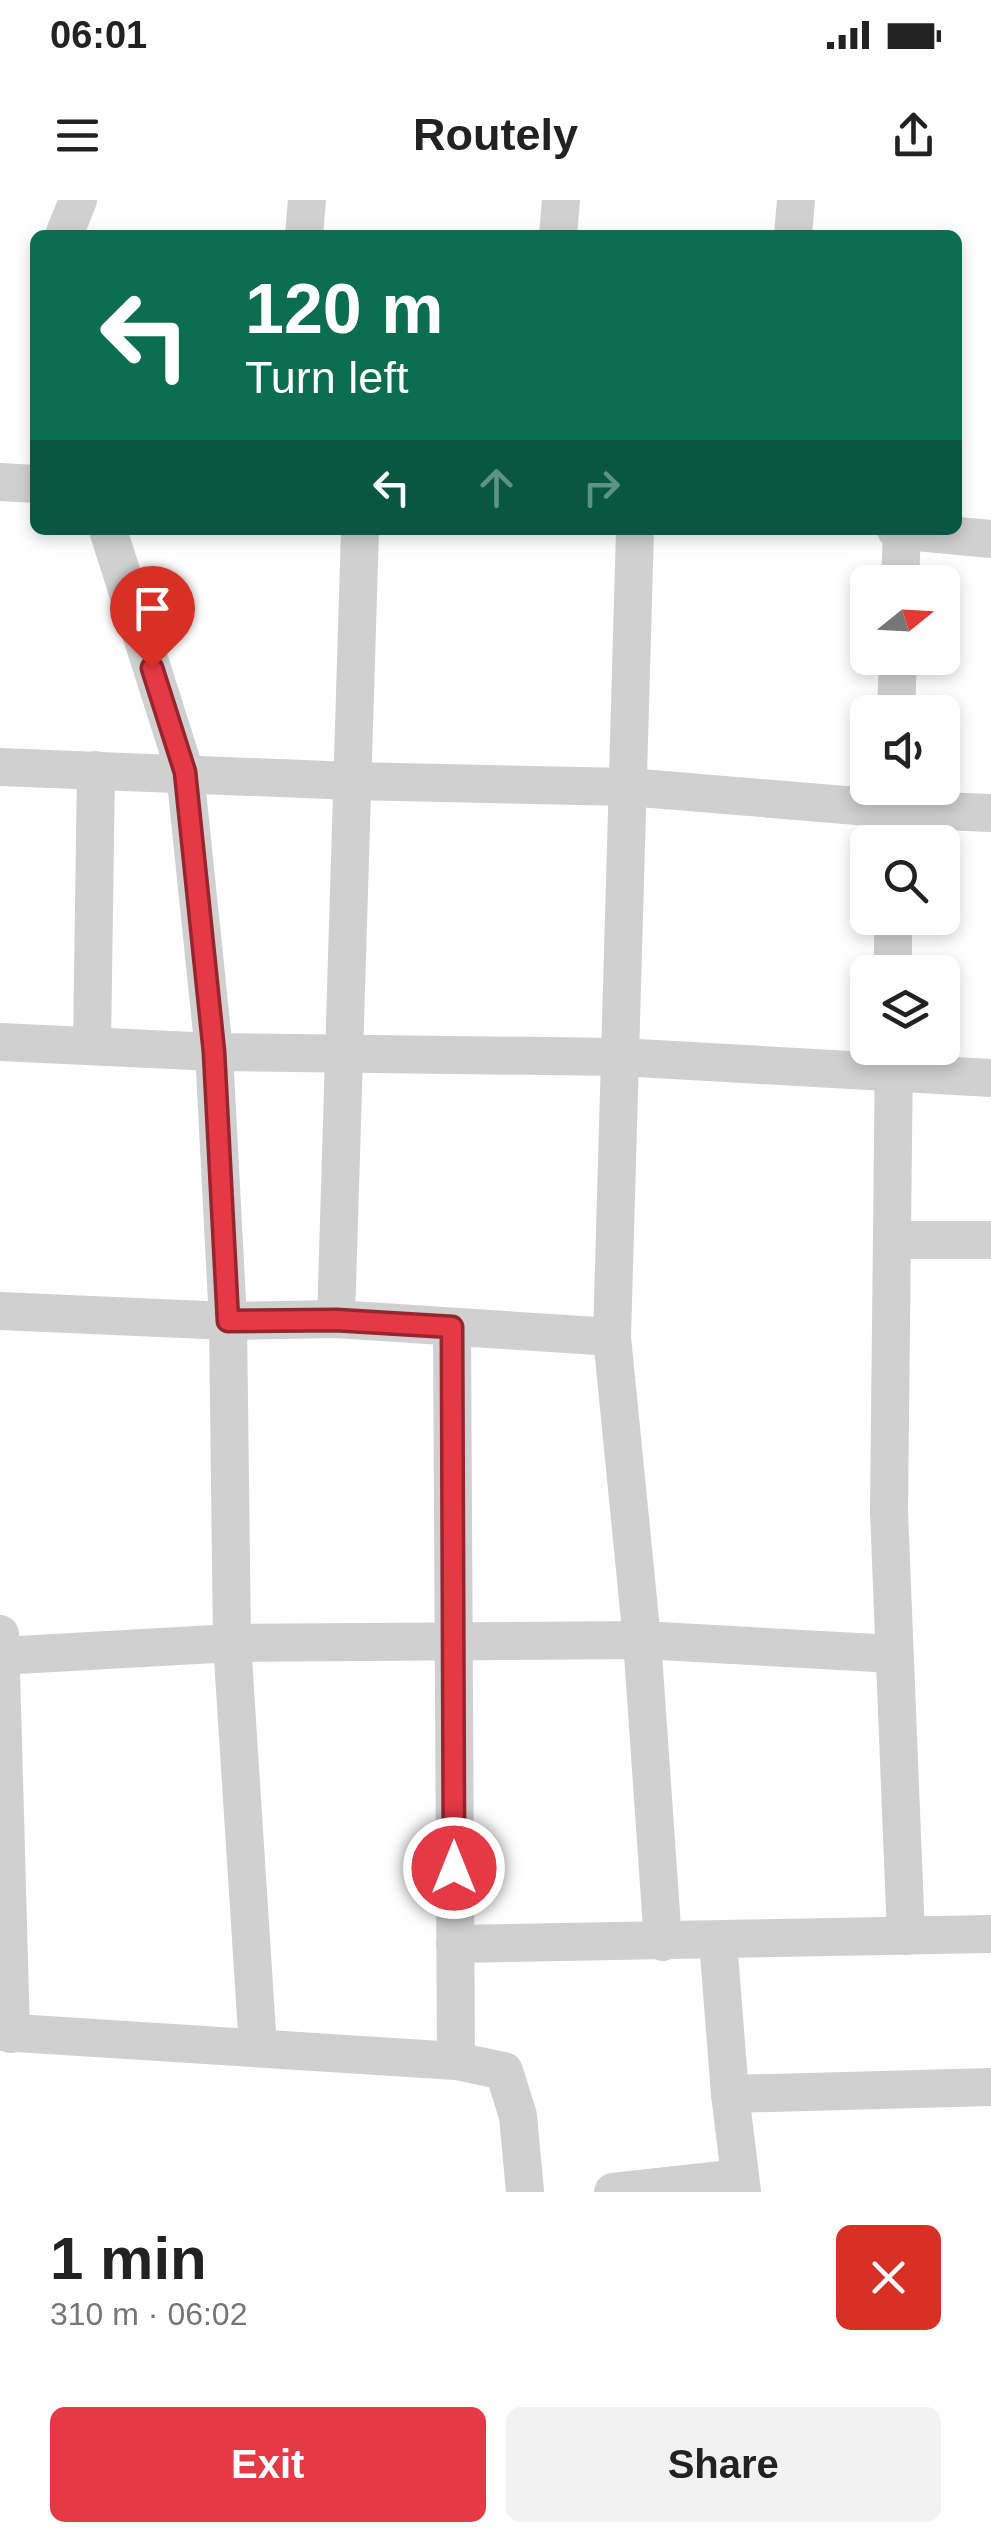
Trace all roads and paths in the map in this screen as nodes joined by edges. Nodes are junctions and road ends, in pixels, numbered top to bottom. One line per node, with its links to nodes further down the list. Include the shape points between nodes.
1 (78, 200): 5 (street)
2 (306, 200): 6 (street)
3 (562, 200): 7 (street)
4 (796, 200): 8 (street)
5 (66, 230)
6 (304, 230)
7 (559, 230)
8 (793, 230)
9 (0, 482): 10 (street)
10 (30, 484)
11 (110, 535): 20 (street)
12 (360, 535): 21 (street)
13 (634, 535): 22 (street)
14 (899, 535): 17 (street)
15 (950, 535): 16 (street)
16 (991, 539)
17 (900, 565)
18 (0, 767): 19 (street)
19 (96, 770): 20 (street); 26 (street)
20 (185, 772): 21 (street); 27 (street)
21 (353, 782): 22 (street); 28 (street)
22 (628, 788): 23 (street); 29 (street)
23 (893, 813): 24 (street)
24 (991, 813)
25 (0, 1042): 26 (street)
26 (92, 1046): 27 (street)
27 (214, 1052): 28 (street); 38 (street)
28 (343, 1054): 29 (street); 37 (street)
29 (620, 1057): 30 (street); 40 (street)
30 (850, 1060)
31 (894, 1065): 34 (street)
32 (921, 1065): 33 (street)
33 (991, 1078)
34 (892, 1240): 35 (street); 45 (street)
35 (991, 1240)
36 (0, 1311): 38 (street)
37 (336, 1320): 38 (street); 39 (street)
38 (228, 1321): 44 (street)
39 (452, 1327): 40 (street); 43 (street)
40 (612, 1337): 42 (street)
41 (0, 1632): 46 (street)
42 (642, 1640): 43 (street); 45 (street); 50 (street)
43 (453, 1642): 44 (street); 51 (street)
44 (232, 1643): 46 (street); 53 (street)
45 (894, 1654): 48 (street)
46 (0, 1656): 52 (street)
47 (991, 1934): 48 (street)
48 (906, 1936): 49 (street)
49 (718, 1941): 50 (street); 56 (street)
50 (663, 1942): 51 (street)
51 (455, 1944): 54 (street)
52 (6, 2033): 53 (street)
53 (258, 2048): 54 (street)
54 (456, 2061): 58 (street, via 504,2072 518,2116)
55 (991, 2088): 56 (street)
56 (730, 2094): 57 (street)
57 (741, 2185): 59 (street)
58 (525, 2192)
59 (613, 2192)

